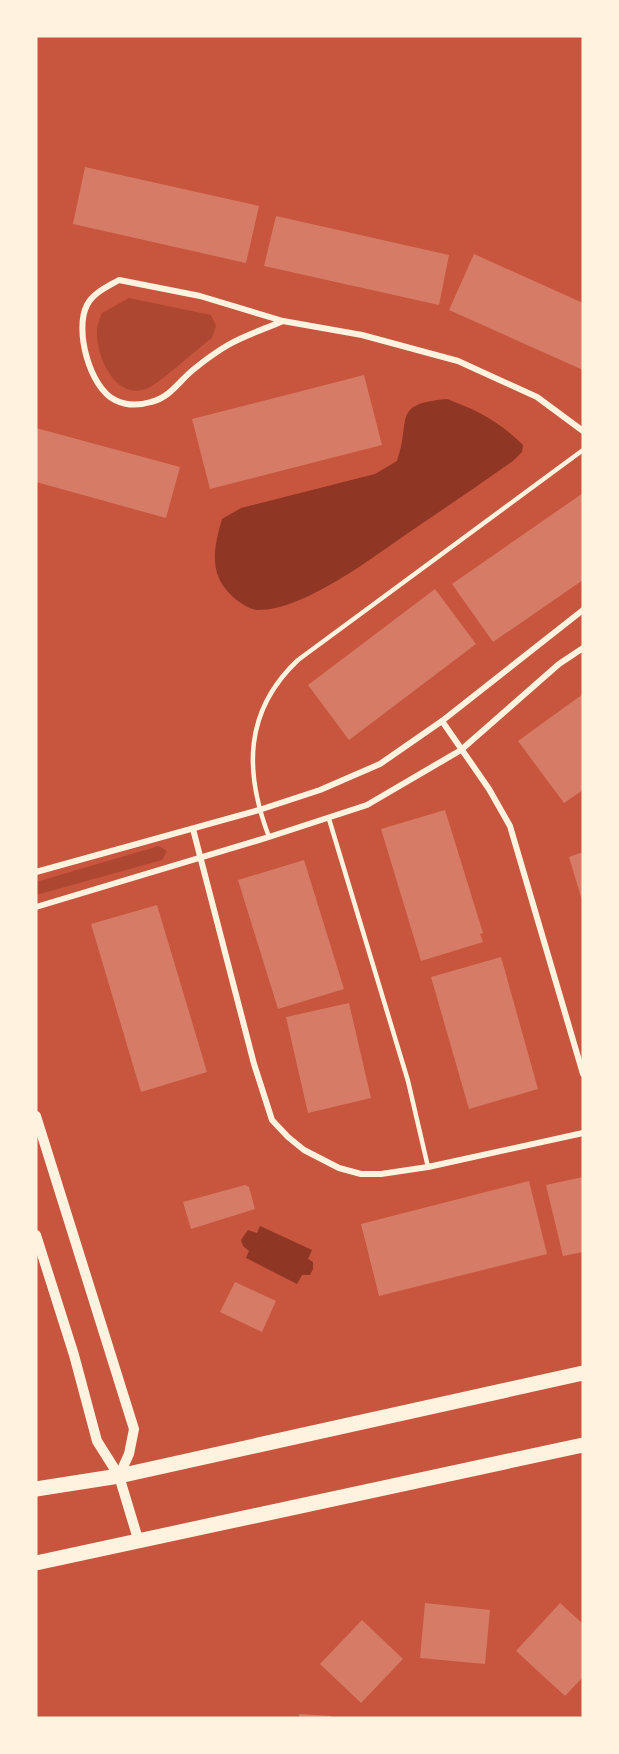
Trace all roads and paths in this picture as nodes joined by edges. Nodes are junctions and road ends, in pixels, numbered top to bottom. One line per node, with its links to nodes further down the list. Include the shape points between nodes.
1 (283, 321): 1 (street, via 200,296 119,280 98,292 87,305 81,324 83,345 100,386 113,399 131,406 168,395 193,369 229,344); 2 (street, via 362,335 458,361 537,397)
2 (583, 431)
3 (583, 450): 8 (lane, via 281,676 261,707 257,723 253,749)
4 (583, 610): 6 (street)
5 (583, 648): 7 (street, via 559,664)
6 (442, 721): 7 (street); 8 (street, via 380,764)
7 (461, 750): 9 (street, via 368,805); 15 (street, via 510,826)
8 (259, 810): 10 (street); 11 (lane)
9 (329, 819): 11 (street); 18 (lane, via 405,1070)
10 (192, 829): 12 (street); 13 (street)
11 (269, 837): 12 (street)
12 (200, 858): 14 (street); 18 (street, via 272,1120 304,1150 361,1174)
13 (36, 872)
14 (36, 907)
15 (583, 1074)
16 (36, 1116): 22 (street, via 134,1428)
17 (583, 1133): 18 (street)
18 (428, 1167)
19 (36, 1235): 22 (street, via 97,1441)
20 (583, 1373): 22 (main road)
21 (583, 1445): 24 (main road)
22 (119, 1476): 23 (main road); 24 (street)
23 (36, 1489)
24 (138, 1539): 25 (main road)
25 (36, 1563)

